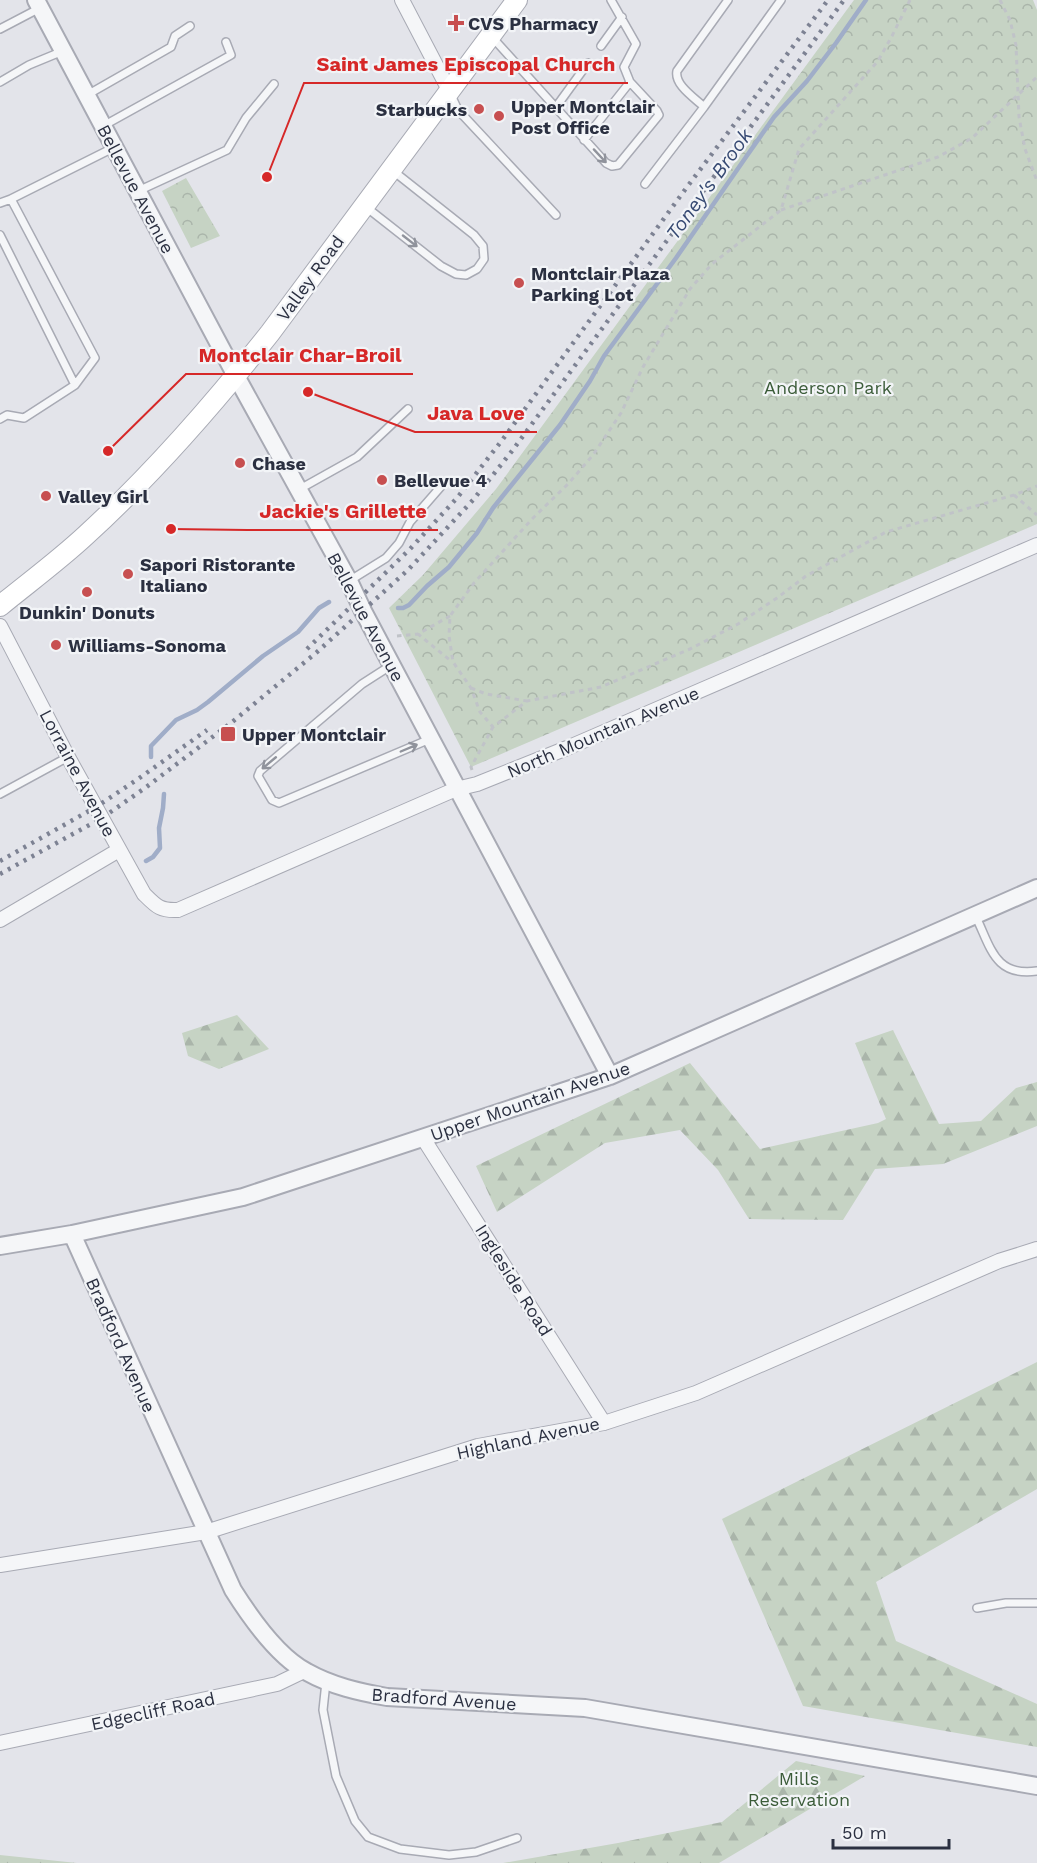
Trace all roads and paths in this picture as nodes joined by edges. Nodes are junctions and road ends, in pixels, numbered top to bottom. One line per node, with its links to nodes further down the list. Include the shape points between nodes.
1 (402, 0): 21 (street)
2 (517, 0): 12 (main road, Valley Road)
3 (611, 0): 9 (lane)
4 (728, 0): 24 (lane, via 675,75)
5 (782, 0): 24 (lane)
6 (910, 0): 36 (path, via 878,61 799,149)
7 (1000, 0): 22 (path, via 1016,45)
8 (38, 4): 11 (lane); 15 (street, Bellevue Avenue)
9 (622, 17): 14 (lane); 19 (lane, via 636,44 624,67)
10 (190, 26): 23 (lane, via 175,36 171,47)
11 (0, 30)
12 (491, 35): 21 (main road, Valley Road); 25 (lane)
13 (225, 42): 26 (lane, via 231,55)
14 (601, 46)
15 (63, 51): 18 (lane); 23 (street, Bellevue Avenue)
16 (588, 63): 25 (lane)
17 (1037, 77): 22 (path)
18 (0, 82)
19 (630, 82): 27 (lane); 27 (lane, one-way to 19, via 606,163 618,165 658,116)
20 (274, 84): 32 (lane, via 246,118 227,150)
21 (449, 90): 29 (main road, Valley Road); 37 (lane, via 458,111)
22 (1017, 94): 30 (path, via 1025,149); 36 (path, via 972,138 938,158)
23 (87, 95): 26 (street, Bellevue Avenue)
24 (704, 107): 31 (lane)
25 (556, 108): 27 (lane)
26 (103, 126): 28 (street, Bellevue Avenue)
27 (584, 140)
28 (114, 147): 32 (street, Bellevue Avenue); 33 (lane)
29 (390, 169): 35 (main road, Valley Road); 35 (lane, one-way to 29, via 441,266 466,275 477,269 484,259 483,246 474,235)
30 (1037, 181)
31 (645, 184)
32 (138, 191): 39 (street, Bellevue Avenue)
33 (10, 199): 34 (lane); 40 (lane, via 95,358)
34 (0, 203)
35 (364, 205): 39 (main road, Valley Road)
36 (780, 210): 51 (path, via 712,264 690,289 621,413 593,454 474,583)
37 (556, 215)
38 (0, 235): 40 (lane)
39 (236, 376): 45 (street, Bellevue Avenue); 50 (main road, Valley Road, via 160,463 84,537)
40 (75, 385): 42 (lane, via 24,418 7,415)
41 (408, 409): 45 (lane, via 357,457)
42 (0, 419)
43 (444, 483): 49 (lane, via 410,522 386,558)
44 (1037, 486): 46 (path)
45 (298, 490): 49 (street, Bellevue Avenue)
46 (1014, 495): 47 (path); 58 (path, via 886,532 806,576 738,624 601,687)
47 (1037, 515)
48 (1037, 544): 62 (street, North Mountain Avenue)
49 (349, 581): 56 (street, Bellevue Avenue)
50 (0, 606)
51 (450, 616): 53 (path); 55 (path)
52 (0, 626): 61 (street, Lorraine Avenue)
53 (418, 634): 54 (path); 55 (path)
54 (397, 636)
55 (453, 662): 57 (path)
56 (391, 665): 60 (street, Bellevue Avenue); 60 (lane, one-way to 60, via 362,684 258,776 272,800 279,803)
57 (471, 688): 58 (path); 59 (path, via 480,712)
58 (527, 701): 59 (path)
59 (493, 727): 62 (path, via 471,767)
60 (430, 739): 63 (street, Bellevue Avenue)
61 (68, 757): 64 (lane); 65 (street, Lorraine Avenue)
62 (477, 784): 63 (street, North Mountain Avenue)
63 (456, 789): 67 (street, North Mountain Avenue, via 178,910); 71 (street, Bellevue Avenue)
64 (0, 794)
65 (119, 850): 67 (street, Lorraine Avenue, via 144,894 156,907); 69 (street)
66 (1037, 888): 68 (street, Upper Mountain Avenue)
67 (167, 911)
68 (975, 914): 70 (lane, via 1002,966 1011,971); 71 (street, Upper Mountain Avenue)
69 (0, 920)
70 (1037, 971)
71 (610, 1076): 72 (street, Upper Mountain Avenue)
72 (423, 1138): 73 (street, Upper Mountain Avenue, via 243,1197); 76 (street, Ingleside Road)
73 (72, 1234): 74 (street, Upper Mountain Avenue); 77 (street, Bradford Avenue)
74 (0, 1246)
75 (1037, 1249): 76 (street, Highland Avenue, via 999,1261 696,1393)
76 (604, 1423): 77 (street, Highland Avenue, via 478,1446)
77 (206, 1532): 78 (street, Highland Avenue); 81 (street, Bradford Avenue, via 249,1616)
78 (0, 1565)
79 (1037, 1603): 80 (lane)
80 (977, 1608)
81 (304, 1671): 82 (street, Bradford Avenue); 83 (street, Edgecliff Road, via 277,1684)
82 (326, 1682): 84 (street, Bradford Avenue, via 387,1697 585,1708); 85 (lane, via 323,1710 336,1776 355,1821 368,1837 400,1849 449,1855 476,1852)
83 (0, 1743)
84 (1037, 1786)
85 (517, 1838)

